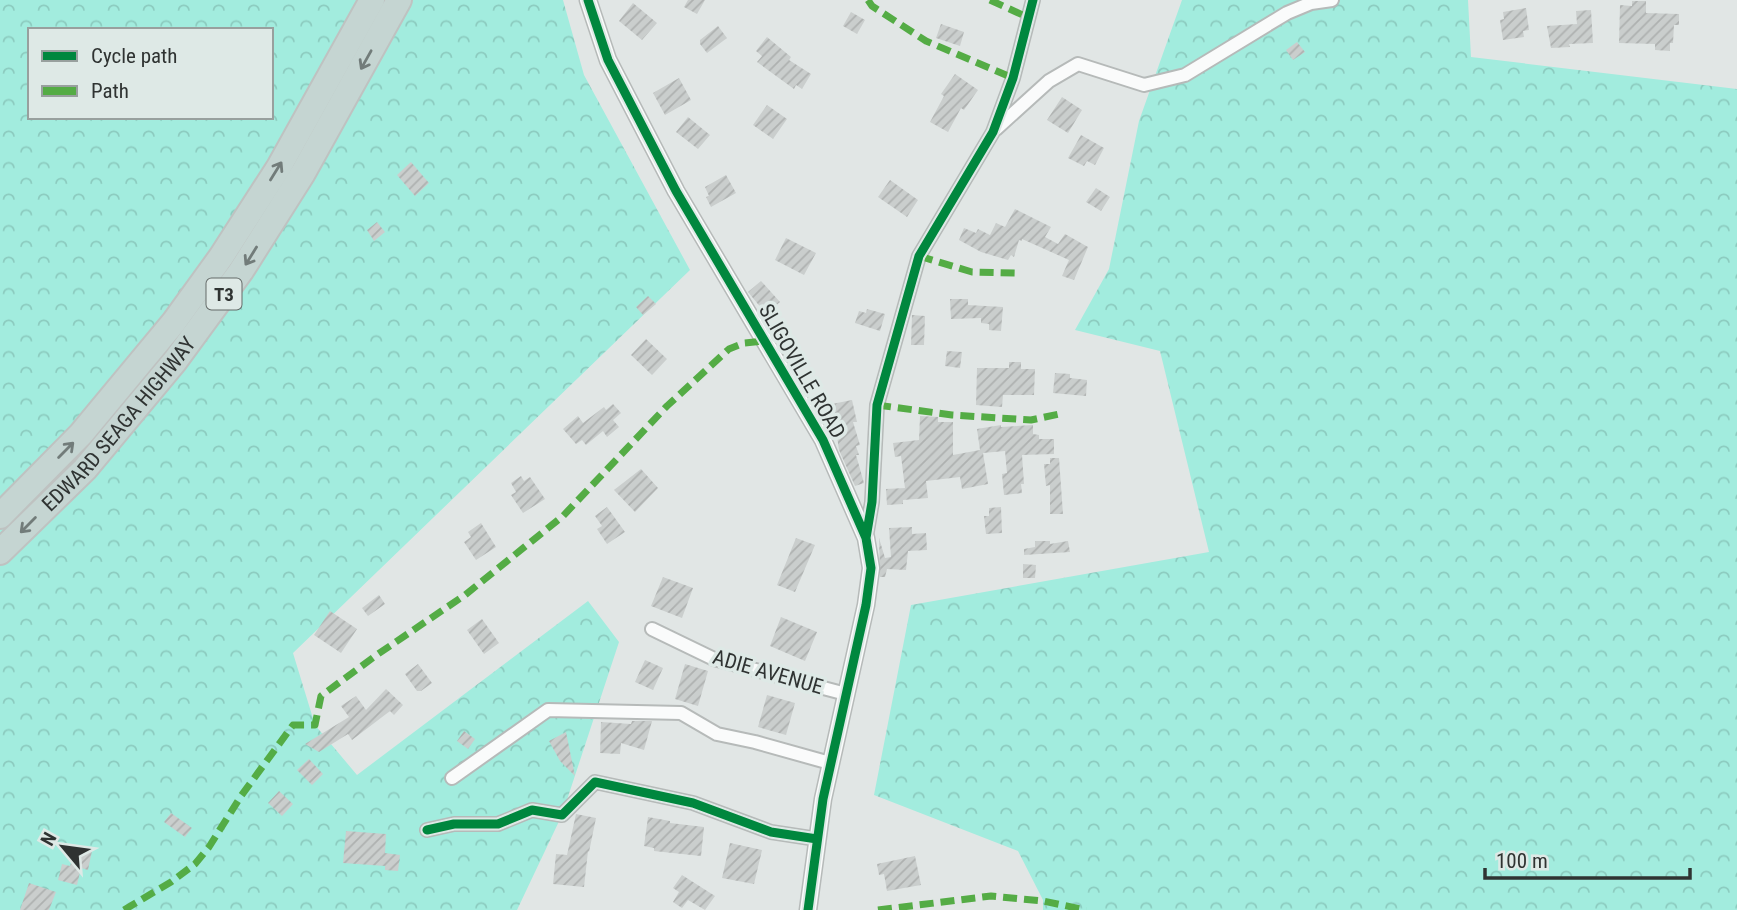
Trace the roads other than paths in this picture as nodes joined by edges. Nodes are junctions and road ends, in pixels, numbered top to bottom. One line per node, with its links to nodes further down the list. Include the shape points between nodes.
1 (372, 0): 7 (highway, EDWARD SEAGA HIGHWAY / T3, one-way to 1, via 81,435 221,257 279,167)
2 (400, 0): 9 (highway, EDWARD SEAGA HIGHWAY / T3, one-way to 9, via 303,173 241,271 175,361 85,469)
3 (589, 0): 8 (street, SLIGOVILLE ROAD, via 620,84 676,191 823,440)
4 (1033, 0): 6 (street)
5 (1332, 0): 6 (street, via 1287,13 1185,75 1144,85 1077,64 1049,82)
6 (993, 132): 8 (street, via 919,256 877,405)
7 (0, 516)
8 (866, 538): 11 (street, SLIGOVILLE ROAD, via 871,568)
9 (0, 552)
10 (652, 629): 11 (street, ADIE AVENUE, via 713,659)
11 (846, 694): 12 (street, SLIGOVILLE ROAD)
12 (830, 763): 13 (street, via 717,734 681,713 548,709); 15 (street, SLIGOVILLE ROAD)
13 (452, 778)
14 (427, 830): 15 (street, via 454,824 498,824 532,810 562,814 595,782 693,803 771,832)
15 (817, 839): 16 (street, SLIGOVILLE ROAD)
16 (808, 910)

